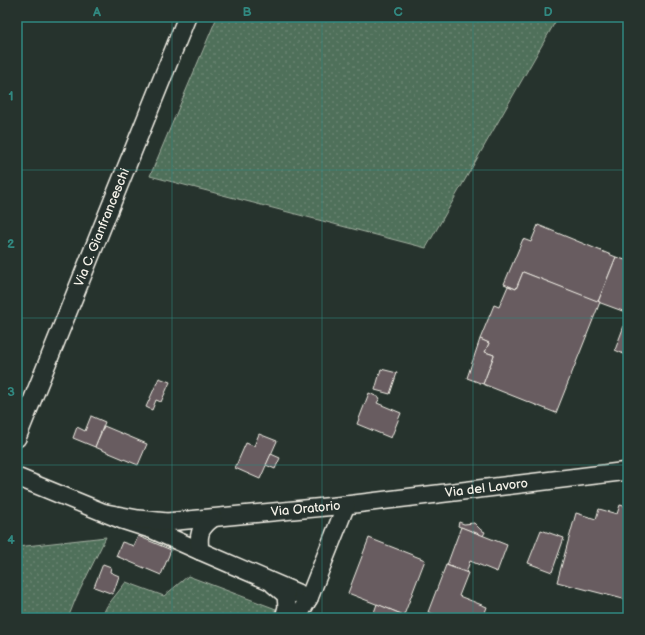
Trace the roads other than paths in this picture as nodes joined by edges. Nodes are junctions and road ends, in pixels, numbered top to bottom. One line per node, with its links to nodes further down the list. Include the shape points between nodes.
1 (187, 17): 2 (street, Via C. Gianfranceschi)
2 (17, 438)
3 (628, 471): 5 (street, Via del Lavoro)
4 (17, 477): 6 (street, Via Oratorio)
5 (346, 505): 7 (street, Via Oratorio); 10 (street, Via Oratorio)
6 (106, 513): 7 (street, Via Oratorio, via 167,522); 8 (street, Via Oratorio, via 153,530)
7 (213, 518): 8 (street, via 200,532)
8 (200, 552): 9 (street, Via Oratorio)
9 (270, 581): 10 (street, Via Oratorio); 11 (street, Via Oratorio, via 286,595 287,607)
10 (309, 598): 12 (street, Via Oratorio)
11 (284, 618)
12 (297, 618)

